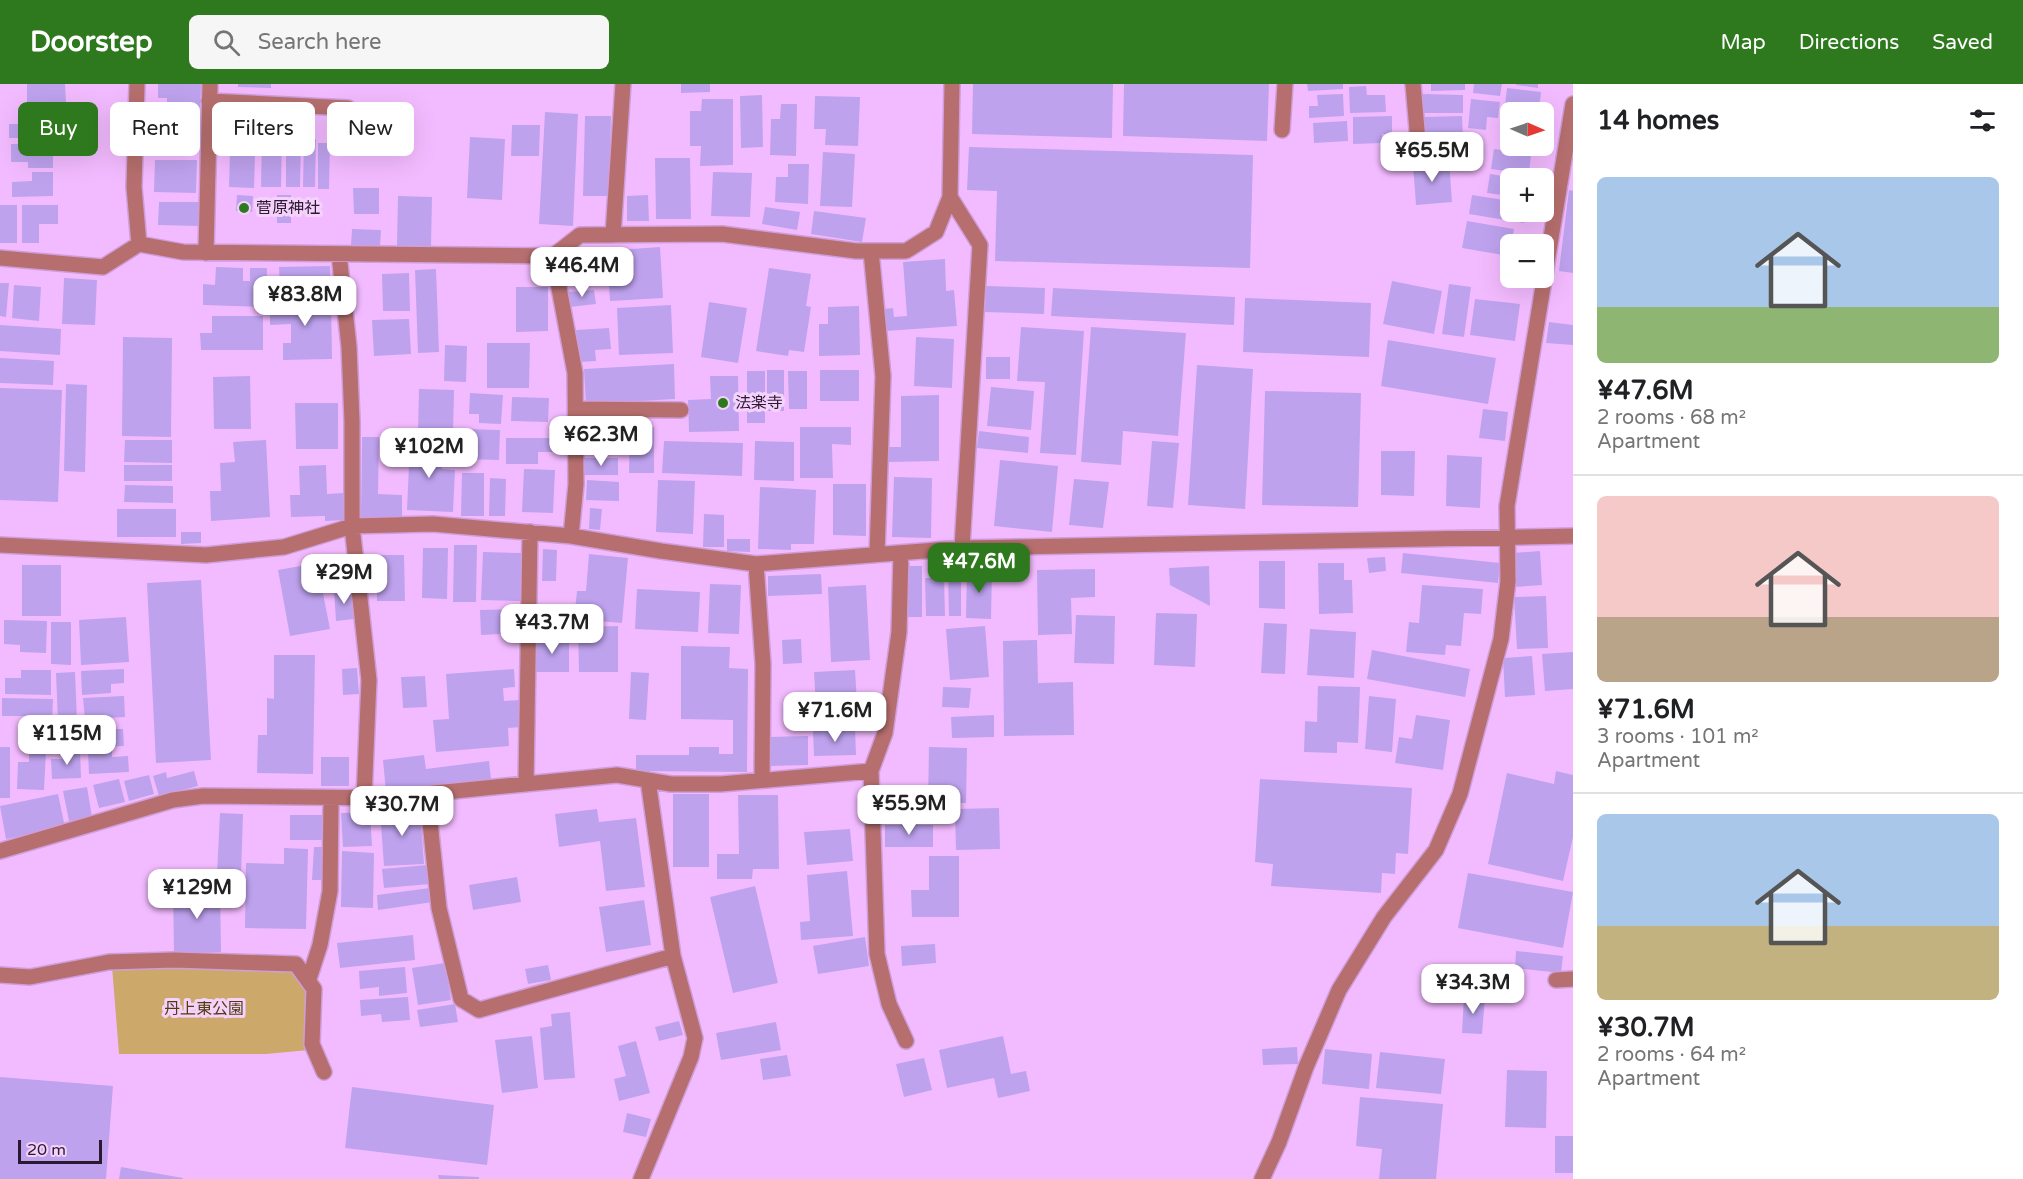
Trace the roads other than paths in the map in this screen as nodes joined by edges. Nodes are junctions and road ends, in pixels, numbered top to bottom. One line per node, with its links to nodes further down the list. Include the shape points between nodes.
1 (136, 84): 15 (street, via 134,187)
2 (210, 84): 8 (street)
3 (623, 84): 14 (street)
4 (940, 84): 5 (street)
5 (952, 84): 13 (street)
6 (1285, 84): 11 (street)
7 (1413, 84): 12 (street)
8 (209, 101): 10 (street); 17 (street)
9 (1573, 104): 27 (street, via 1507,506)
10 (327, 107)
11 (1282, 130)
12 (1418, 141)
13 (950, 197): 16 (street, via 936,232 906,251); 29 (street, via 980,245)
14 (613, 235): 16 (street, via 722,234); 19 (street, via 580,235)
15 (139, 244): 17 (street); 20 (street, via 103,267)
16 (871, 251): 31 (street, via 883,376)
17 (206, 253): 18 (street)
18 (339, 254): 19 (street); 23 (street, via 349,346)
19 (553, 256): 21 (street, via 575,373)
20 (0, 258)
21 (576, 409): 22 (street); 25 (street)
22 (681, 410)
23 (352, 526): 24 (street, via 433,524); 28 (street, via 284,547 206,555); 38 (street, via 369,680)
24 (530, 532): 25 (street); 36 (street)
25 (571, 536): 32 (street)
26 (1573, 536): 27 (street)
27 (1506, 539): 29 (street); 49 (street, via 1508,581 1501,639 1460,794 1436,850 1384,917 1339,990)
28 (0, 544)
29 (962, 548): 30 (street)
30 (901, 553): 31 (street); 33 (street, via 898,643 885,733)
31 (877, 554): 32 (street)
32 (756, 564): 35 (street, via 763,664)
33 (871, 771): 35 (street); 46 (street, via 877,954 889,1004)
34 (648, 780): 35 (street, via 721,784); 36 (street, via 617,775); 41 (street)
35 (762, 780)
36 (526, 784): 37 (street)
37 (427, 794): 38 (street); 41 (street, via 439,908 461,999 479,1010)
38 (364, 798): 39 (street)
39 (331, 799): 40 (street, via 203,796 173,800); 43 (street, via 330,891 321,945)
40 (0, 851)
41 (673, 956): 48 (street, via 695,1038 691,1057)
42 (0, 975): 43 (street, via 30,977 109,963 174,960 296,964)
43 (309, 979): 47 (street, via 314,989 312,1044)
44 (1573, 979): 45 (street)
45 (1556, 980)
46 (906, 1041)
47 (324, 1072)
48 (641, 1179)
49 (1262, 1179)

